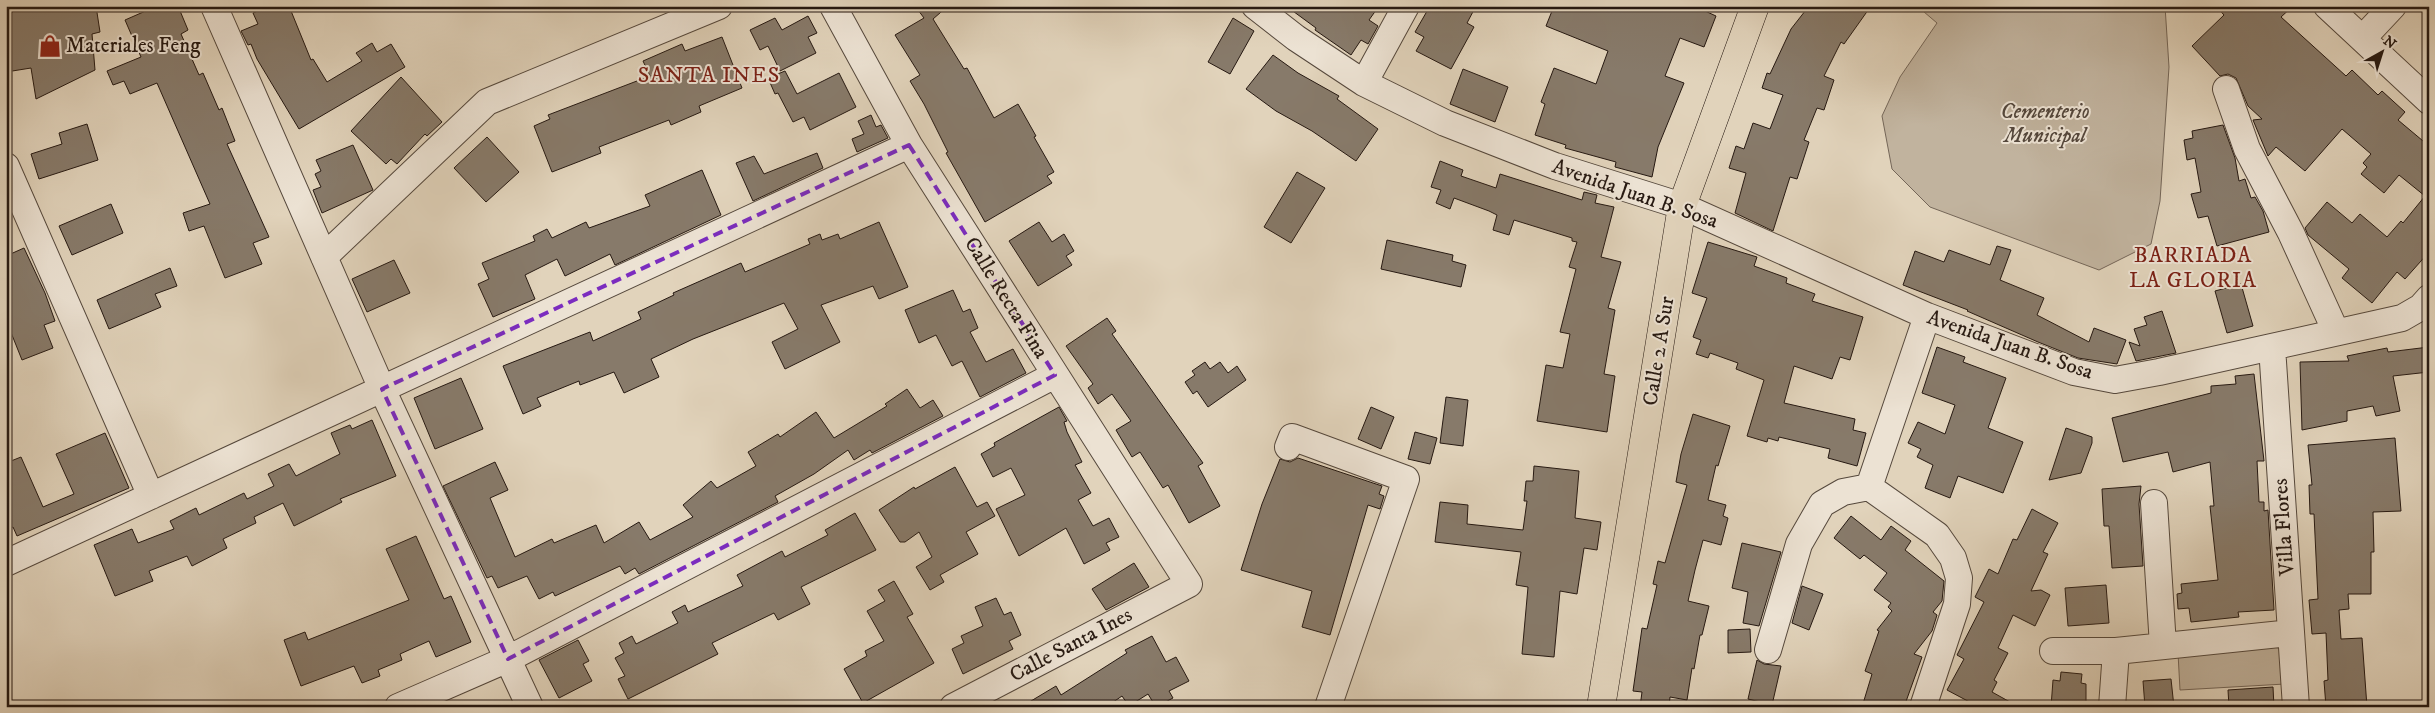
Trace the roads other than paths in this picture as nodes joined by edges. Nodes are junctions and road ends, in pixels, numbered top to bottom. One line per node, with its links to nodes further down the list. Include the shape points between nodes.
1 (214, 6): 16 (street)
2 (719, 6): 16 (street, via 487,102)
3 (1256, 6): 10 (street, Avenida Juan B. Sosa, via 1296,38)
4 (1406, 6): 10 (street)
5 (1755, 6): 15 (main road, Calle 2 A Sur)
6 (2327, 6): 9 (street)
7 (2393, 6): 9 (street)
8 (836, 7): 13 (street, Calle Recta Fina)
9 (2363, 38): 12 (street)
10 (1364, 83): 15 (street, Avenida Juan B. Sosa, via 1445,123 1546,163)
11 (2226, 89): 19 (street, via 2247,149 2292,233)
12 (2429, 101)
13 (909, 145): 21 (street, Calle Recta Fina); 22 (street)
14 (6, 166): 25 (street)
15 (1682, 206): 18 (street, Avenida Juan B. Sosa); 39 (main road, Calle 2 A Sur)
16 (324, 256): 22 (street)
17 (2429, 298): 19 (street, via 2402,318)
18 (1927, 316): 20 (street, Avenida Juan B. Sosa, via 2074,372 2115,380); 24 (street)
19 (2336, 332): 20 (street)
20 (2272, 347): 29 (street, Villa Flores)
21 (1055, 375): 28 (street, Calle Recta Fina); 34 (street)
22 (382, 389): 25 (street); 34 (street)
23 (1288, 447): 38 (street, via 1292,437 1406,479)
24 (1869, 487): 31 (street, via 1843,492 1822,504 1800,544); 40 (street, via 1937,535 1953,558 1959,578 1957,604)
25 (152, 496): 27 (street)
26 (2154, 503): 30 (street)
27 (6, 563)
28 (1189, 584): 37 (street, Calle Santa Ines)
29 (2290, 633): 30 (street); 42 (street, Villa Flores)
30 (2163, 646): 32 (street)
31 (1768, 650)
32 (2116, 650): 33 (street); 41 (street)
33 (2053, 651)
34 (508, 659): 35 (street); 36 (street)
35 (398, 707)
36 (530, 707)
37 (953, 707)
38 (1328, 707)
39 (1601, 707)
40 (1923, 707)
41 (2112, 707)
42 (2296, 707)

